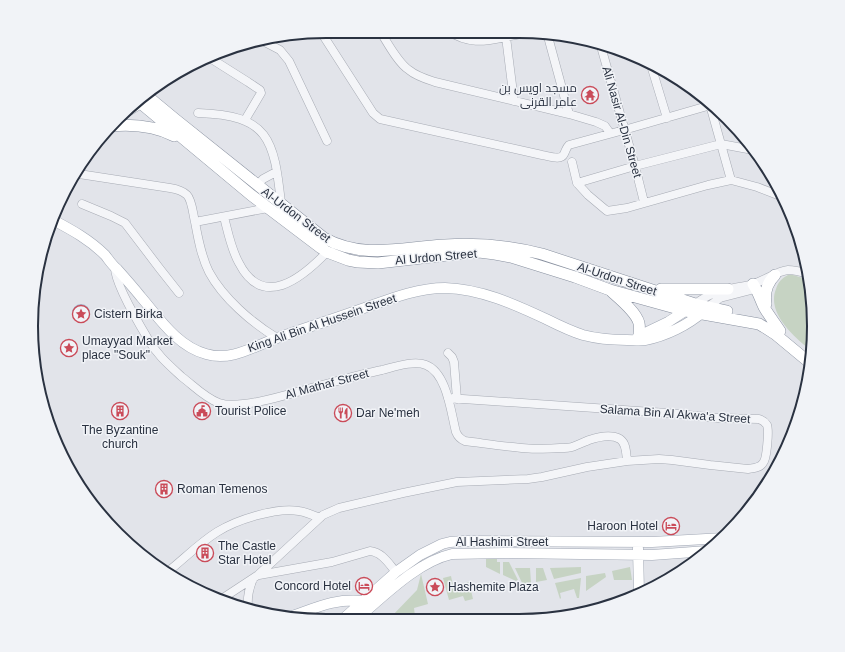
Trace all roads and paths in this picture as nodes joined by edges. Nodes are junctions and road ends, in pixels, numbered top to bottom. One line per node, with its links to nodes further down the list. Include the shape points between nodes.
1 (325, 38): 22 (street, via 373,113 380,119 558,158 563,156 569,145)
2 (385, 38): 13 (street, via 401,62 417,75 435,82)
3 (461, 38): 4 (street, via 477,42)
4 (497, 38)
5 (506, 38): 13 (street)
6 (550, 40): 17 (street)
7 (269, 44): 23 (street, via 280,50 289,61)
8 (602, 50): 21 (street, Ali Nasir Al-Din Street)
9 (214, 61): 19 (street, via 260,90 261,93)
10 (653, 72): 18 (street)
11 (148, 100): 33 (highway, Al-Urdon Street)
12 (147, 101): 25 (highway, Al Urdon Street)
13 (514, 101): 17 (street)
14 (705, 106): 18 (street)
15 (712, 112): 24 (street)
16 (198, 113): 19 (street, via 226,115)
17 (569, 114): 22 (street, via 602,124)
18 (667, 118): 21 (street)
19 (245, 120): 29 (street, via 259,130 268,141)
20 (119, 125): 25 (highway, via 141,125 167,132)
21 (624, 130): 22 (street); 28 (street, Ali Nasir Al-Din Street)
22 (610, 133)
23 (327, 141)
24 (721, 144): 26 (street); 28 (street); 31 (street)
25 (190, 145): 38 (highway, Al Urdon Street)
26 (745, 149)
27 (572, 162): 32 (street)
28 (635, 166): 32 (street); 35 (street, Ali Nasir Al-Din Street)
29 (276, 172): 33 (street); 36 (street)
30 (82, 174): 41 (street, via 182,191 188,196)
31 (731, 180): 34 (street); 35 (street)
32 (577, 183): 35 (street, via 588,196 609,212)
33 (257, 185): 36 (highway, Al-Urdon Street)
34 (774, 194)
35 (644, 202)
36 (281, 203): 47 (highway, Al-Urdon Street, via 324,238 351,249 387,251 455,244 509,247 542,254)
37 (82, 204): 50 (street, via 124,223)
38 (268, 208): 39 (street); 42 (highway, Al Urdon Street)
39 (224, 217): 41 (street); 42 (street, via 240,265 250,280 264,286 275,287 294,280)
40 (57, 222): 43 (main road, King Ali Bin Al Hussein Street, via 90,242)
41 (195, 222): 54 (street, via 203,257 216,282 243,313)
42 (327, 252): 49 (highway, Al Urdon Street, via 348,260 373,263 464,253 495,254 529,262)
43 (115, 268): 54 (main road, King Ali Bin Al Hussein Street, via 170,331 198,351 214,356 229,356); 59 (street, Al Mathaf Street, via 121,288 146,337 158,354 198,390 219,403 250,403 416,363 426,365 435,371)
44 (801, 272): 45 (street, via 788,270)
45 (771, 277): 46 (street); 52 (highway, via 766,290)
46 (754, 286): 48 (street); 51 (street); 52 (highway)
47 (650, 289): 48 (highway); 51 (highway, Al-Urdon Street)
48 (728, 289): 51 (street, via 709,295)
49 (610, 290): 51 (highway, Al Urdon Street); 55 (highway, via 637,317 640,329)
50 (180, 293)
51 (697, 309): 53 (highway, Al Urdon Street, via 759,318); 55 (main road); 55 (main road, King Ali Bin Al Hussein Street, via 686,324 645,340); 58 (highway, Al Urdon Street, via 762,325)
52 (769, 314): 53 (highway)
53 (780, 331): 56 (highway, Al Urdon Street)
54 (277, 338): 55 (main road, King Ali Bin Al Hussein Street, via 382,301 409,293 443,288 498,299 582,335 603,339)
55 (636, 338)
56 (806, 351)
57 (448, 354): 60 (street, via 454,362)
58 (805, 359)
59 (448, 398): 60 (street, Salama Bin Al Akwa'a Street); 61 (street, Al Mathaf Street, via 457,437 465,441 526,449 551,449 572,447 599,437 619,438 625,445)
60 (458, 399): 61 (street, Salama Bin Al Akwa'a Street, via 759,419 768,427 767,449 763,464 759,467 748,469 665,459)
61 (627, 461): 62 (street, Salama Bin Al Akwa'a Street, via 537,478 457,482 339,508)
62 (320, 518): 68 (street, via 299,510 253,517 217,532); 71 (street, Salama Bin Al Akwa'a Street)
63 (714, 539): 64 (main road, Al Hashimi Street)
64 (641, 542): 66 (main road); 70 (main road, Al Hashimi Street, via 450,542 427,551)
65 (697, 552): 66 (main road, Al Hashimi Street)
66 (640, 554): 67 (main road, Al Hashimi Street); 69 (main road); 72 (main road)
67 (625, 555): 69 (main road, via 632,560); 79 (main road, Al Hashimi Street, via 452,554 425,565)
68 (172, 569)
69 (638, 570): 73 (main road)
70 (396, 572): 71 (street, via 385,558 370,551 332,562); 75 (main road, Al Hashimi Street)
71 (256, 577): 74 (street); 76 (street, via 250,587)
72 (643, 586)
73 (639, 587)
74 (226, 596)
75 (364, 601): 77 (main road, via 338,601); 78 (main road, Al Hashimi Street)
76 (248, 603)
77 (301, 613)
78 (349, 614)
79 (363, 614)

